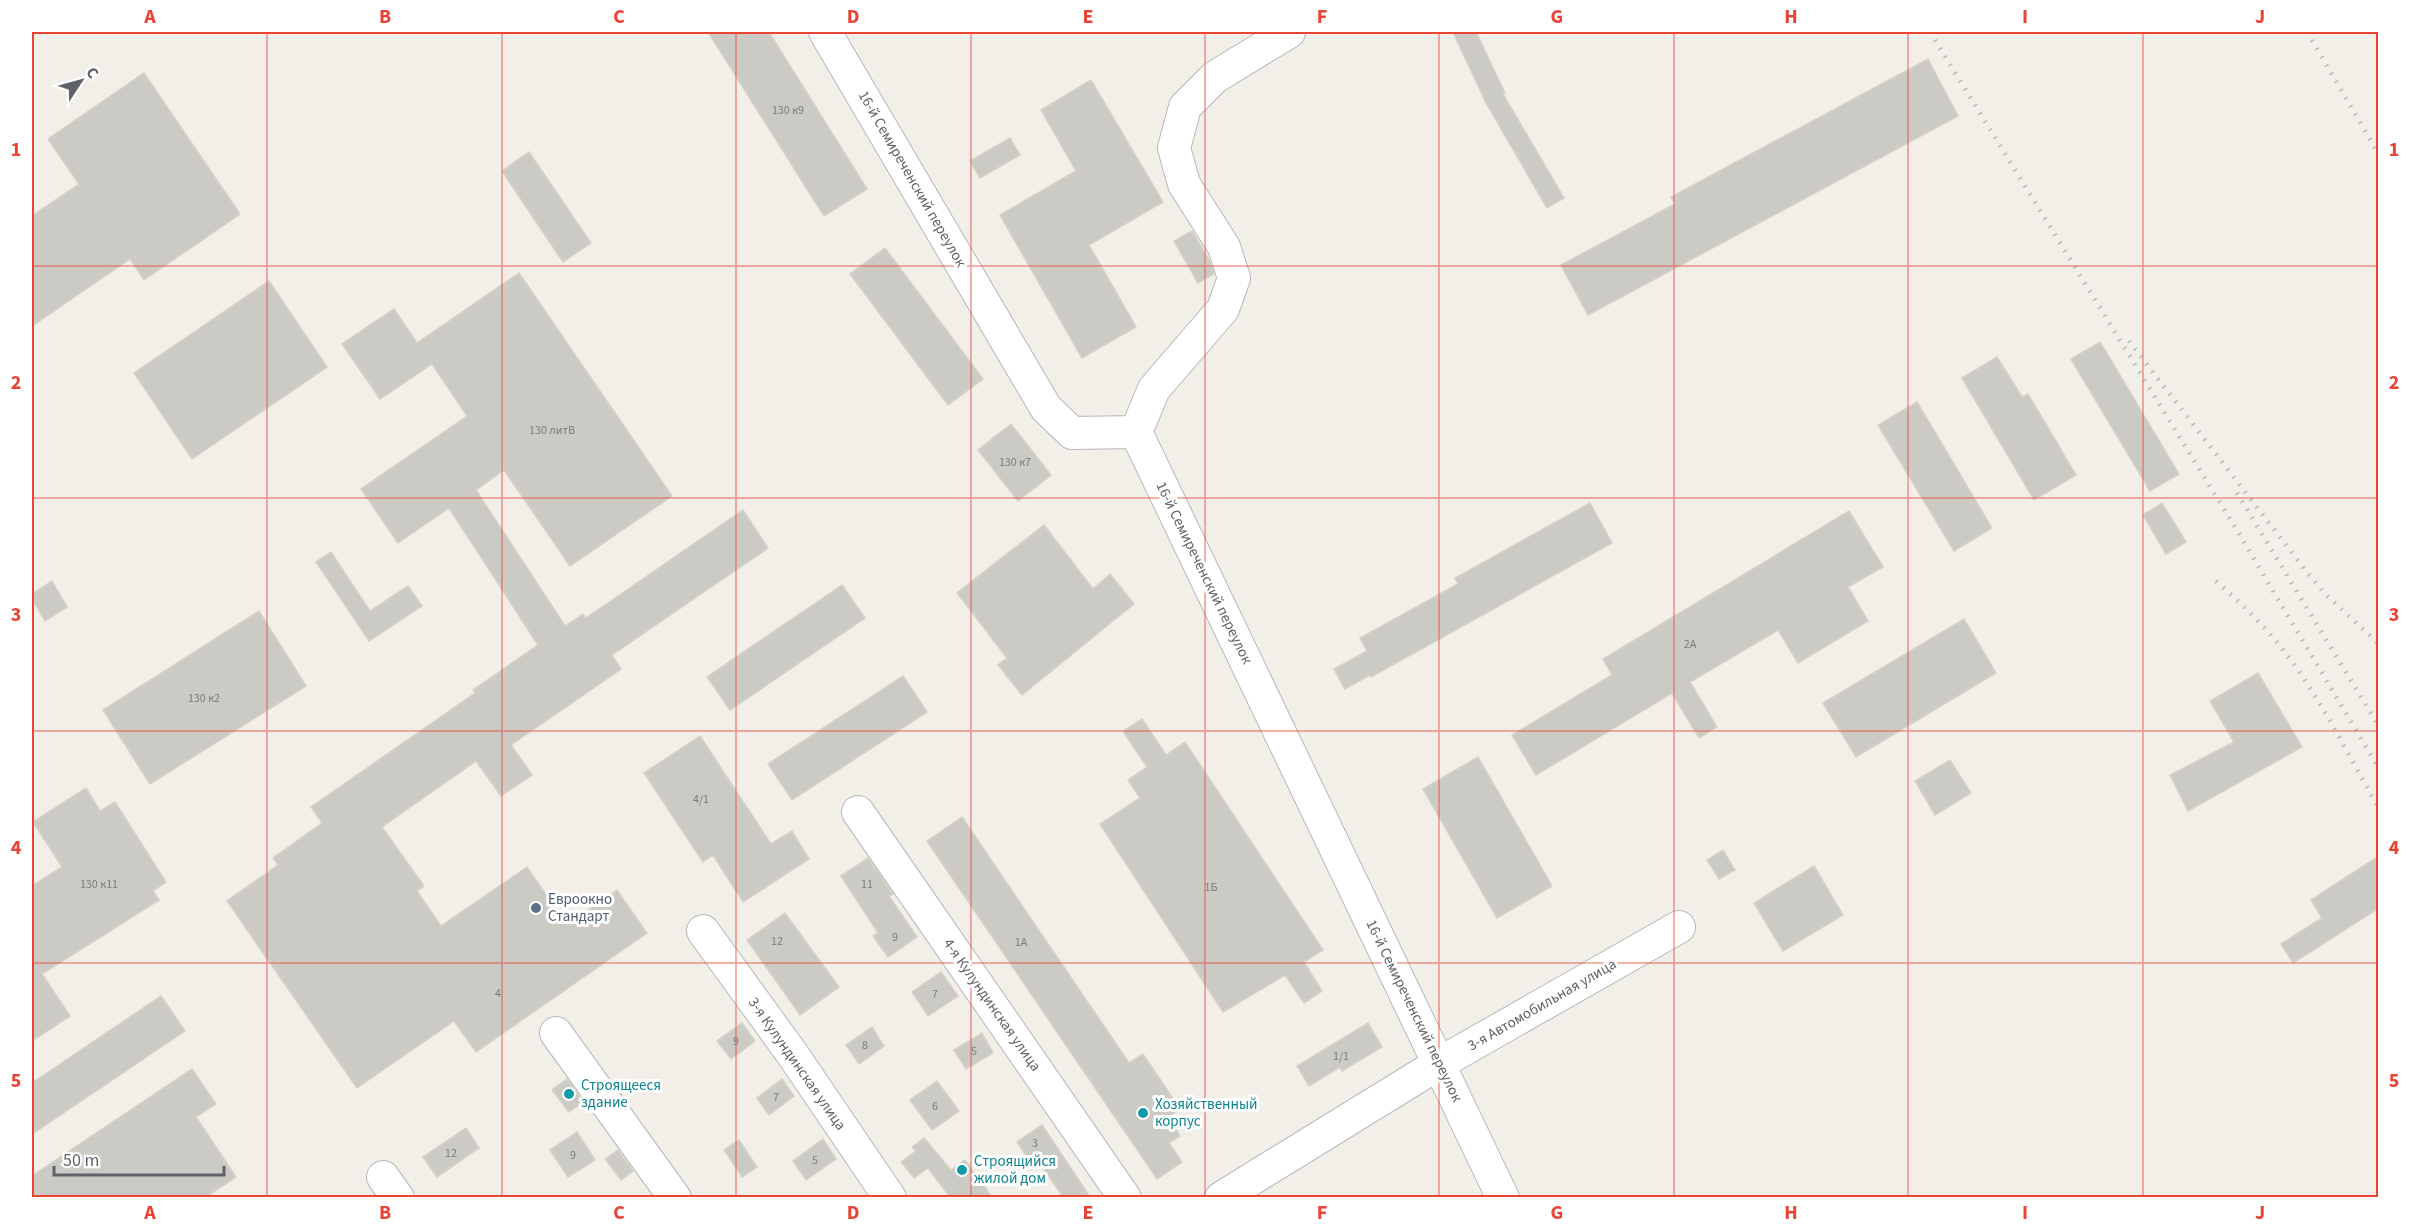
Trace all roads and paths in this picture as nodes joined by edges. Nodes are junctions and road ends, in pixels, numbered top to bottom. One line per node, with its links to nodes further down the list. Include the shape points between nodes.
1 (825, 32): 3 (street, 16-й Семиреченский переулок, via 1046,408 1072,433)
2 (1289, 32): 3 (street, via 1215,76 1185,107 1174,148 1184,184 1224,247 1234,278 1222,309 1154,389)
3 (1136, 432): 8 (street, 16-й Семиреченский переулок)
4 (858, 812): 11 (street, 4-я Кулундинская улица)
5 (1679, 927): 8 (street, 3-я Автомобильная улица)
6 (703, 931): 10 (street, 3-я Кулундинская улица)
7 (556, 1033): 9 (street)
8 (1440, 1063): 12 (street, 3-я Автомобильная улица); 13 (street, 16-й Семиреченский переулок)
9 (675, 1197)
10 (890, 1197)
11 (1125, 1197)
12 (1221, 1197)
13 (1503, 1197)

